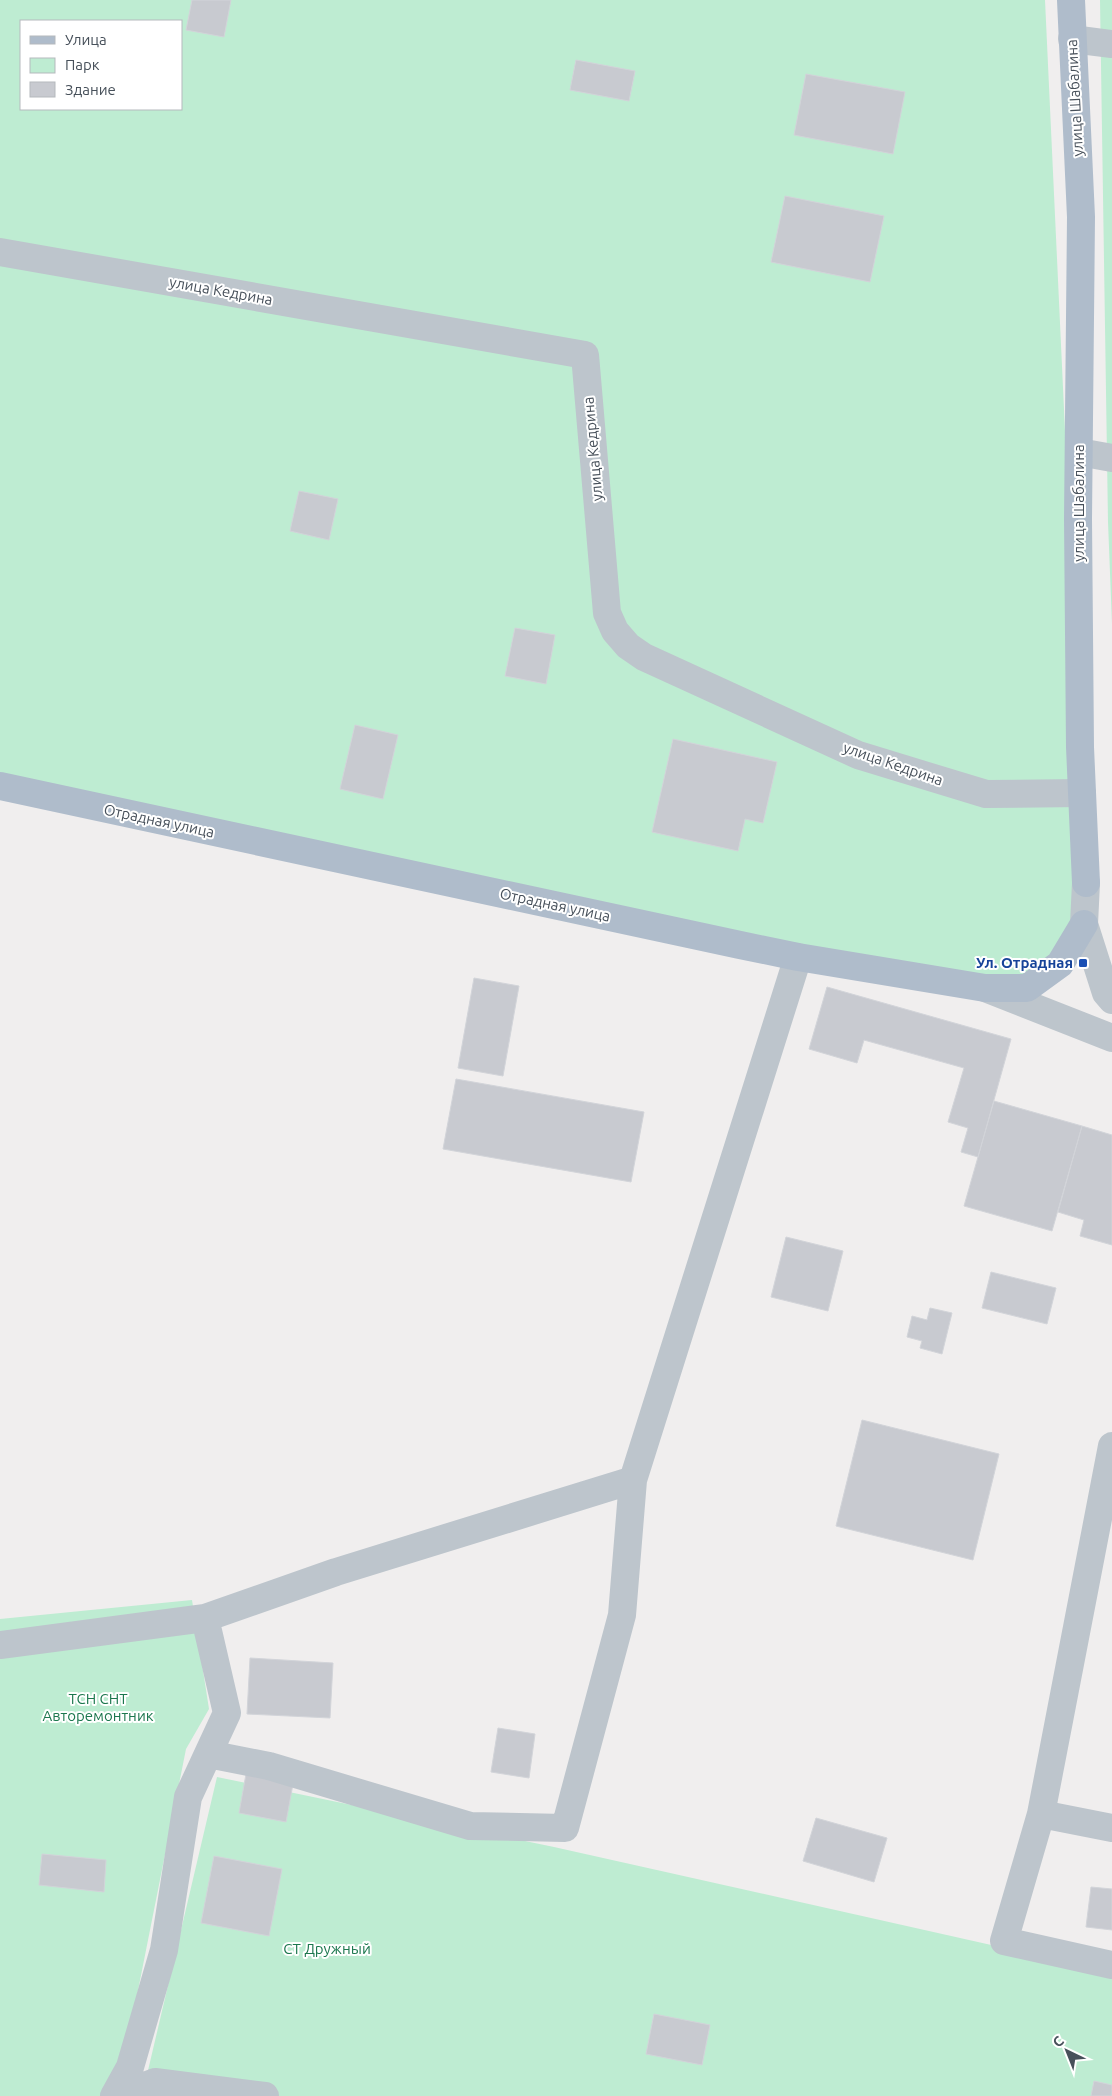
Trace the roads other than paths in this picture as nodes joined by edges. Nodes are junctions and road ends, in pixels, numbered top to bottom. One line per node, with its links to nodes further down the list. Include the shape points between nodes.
1 (1071, 0): 2 (main road, улица Шабалина)
2 (1072, 38): 3 (street); 5 (main road, улица Шабалина, via 1081,217)
3 (1112, 44)
4 (0, 252): 8 (street, улица Кедрина, via 585,354 607,614 615,631 628,646 663,667 858,755 986,794)
5 (1078, 452): 6 (street); 8 (main road, улица Шабалина)
6 (1112, 458)
7 (0, 786): 11 (main road, Отрадная улица)
8 (1082, 793): 9 (main road, улица Шабалина)
9 (1086, 883): 10 (street, улица Шабалина)
10 (1084, 924): 12 (main road, Отрадная улица, via 1060,964 1027,988); 13 (street, улица Шабалина, via 1106,993)
11 (798, 957): 12 (main road, Отрадная улица); 16 (street)
12 (985, 988): 14 (street)
13 (1112, 1000)
14 (1112, 1038)
15 (1112, 1446): 20 (street)
16 (633, 1480): 17 (street, via 336,1572); 19 (street, via 622,1615 565,1828 470,1826 269,1766)
17 (205, 1618): 18 (street); 19 (street, via 227,1713)
18 (0, 1645)
19 (208, 1754): 23 (street, via 188,1797 164,1950 130,2067)
20 (1041, 1814): 21 (street); 22 (street, via 1004,1941)
21 (1112, 1828)
22 (1112, 1965)
23 (114, 2096)
24 (119, 2096): 25 (street, via 155,2082)
25 (265, 2096)

